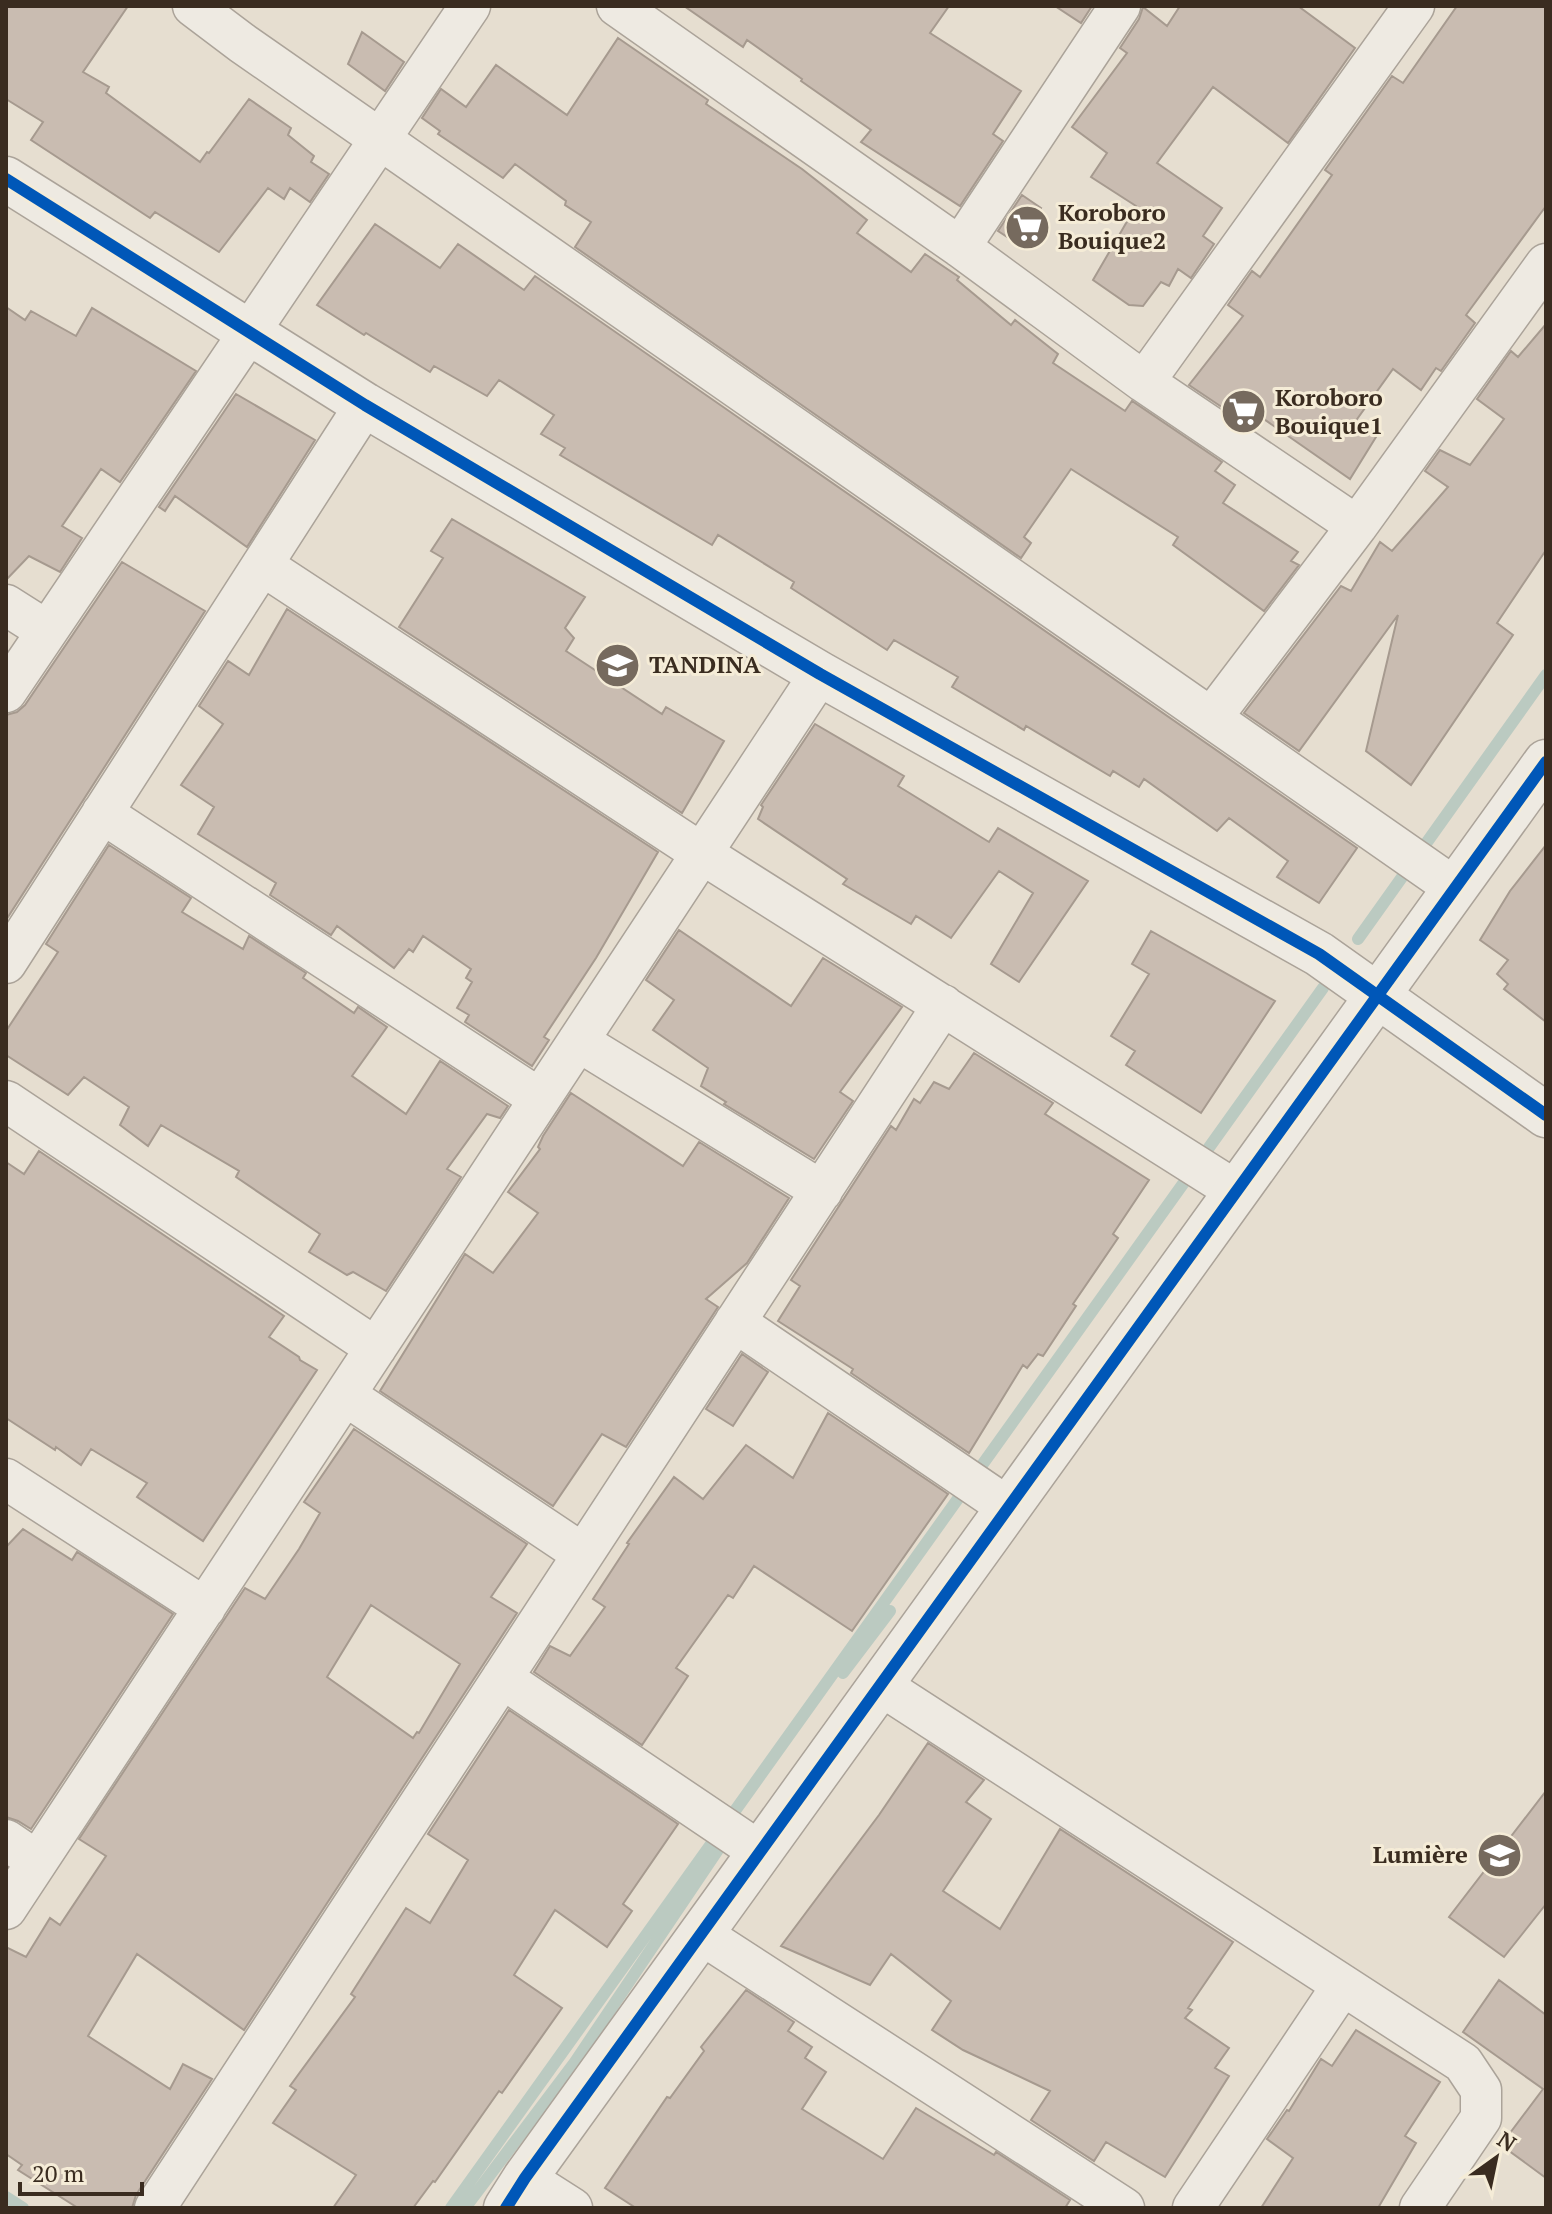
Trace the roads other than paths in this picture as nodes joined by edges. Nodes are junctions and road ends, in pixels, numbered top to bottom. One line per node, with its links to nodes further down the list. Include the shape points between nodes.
1 (193, 6): 6 (street)
2 (470, 6): 6 (street)
3 (617, 6): 8 (street)
4 (1120, 6): 8 (street)
5 (1414, 6): 11 (street)
6 (381, 139): 10 (street); 19 (street)
7 (6, 179): 10 (street)
8 (960, 247): 11 (street)
9 (1546, 264): 13 (street)
10 (251, 331): 12 (street); 16 (street)
11 (1144, 382): 13 (street)
12 (365, 405): 14 (street); 17 (street)
13 (1357, 526): 19 (street)
14 (262, 565): 21 (street); 22 (street)
15 (6, 605): 16 (street)
16 (47, 631): 18 (street)
17 (820, 674): 22 (street); 25 (street, via 1319,954)
18 (6, 692)
19 (1212, 717): 23 (street)
20 (1546, 762): 23 (street)
21 (102, 813): 24 (street); 28 (street)
22 (701, 853): 26 (street); 27 (street)
23 (1428, 869): 25 (street)
24 (6, 963)
25 (1377, 996): 30 (street); 31 (street)
26 (943, 1005): 31 (street); 32 (street)
27 (578, 1041): 28 (street); 32 (street)
28 (540, 1099): 34 (street)
29 (6, 1101): 34 (street)
30 (1546, 1115)
31 (1209, 1174): 37 (street)
32 (822, 1191): 33 (street)
33 (735, 1322): 37 (street); 38 (street)
34 (376, 1348): 35 (street)
35 (345, 1395): 38 (street); 39 (street)
36 (6, 1479): 39 (street)
37 (985, 1491): 41 (street)
38 (583, 1554): 40 (street)
39 (205, 1608): 43 (street)
40 (502, 1678): 42 (street); 48 (street)
41 (880, 1685): 42 (street); 46 (street)
42 (735, 1836): 45 (street)
43 (22, 1851): 44 (street)
44 (6, 1909)
45 (701, 1934): 47 (street); 50 (street)
46 (1342, 1986): 51 (street); 52 (street, via 1463,2063 1481,2090 1481,2118)
47 (516, 2193): 49 (street)
48 (155, 2208)
49 (572, 2208)
50 (1124, 2208)
51 (1193, 2208)
52 (1420, 2208)

